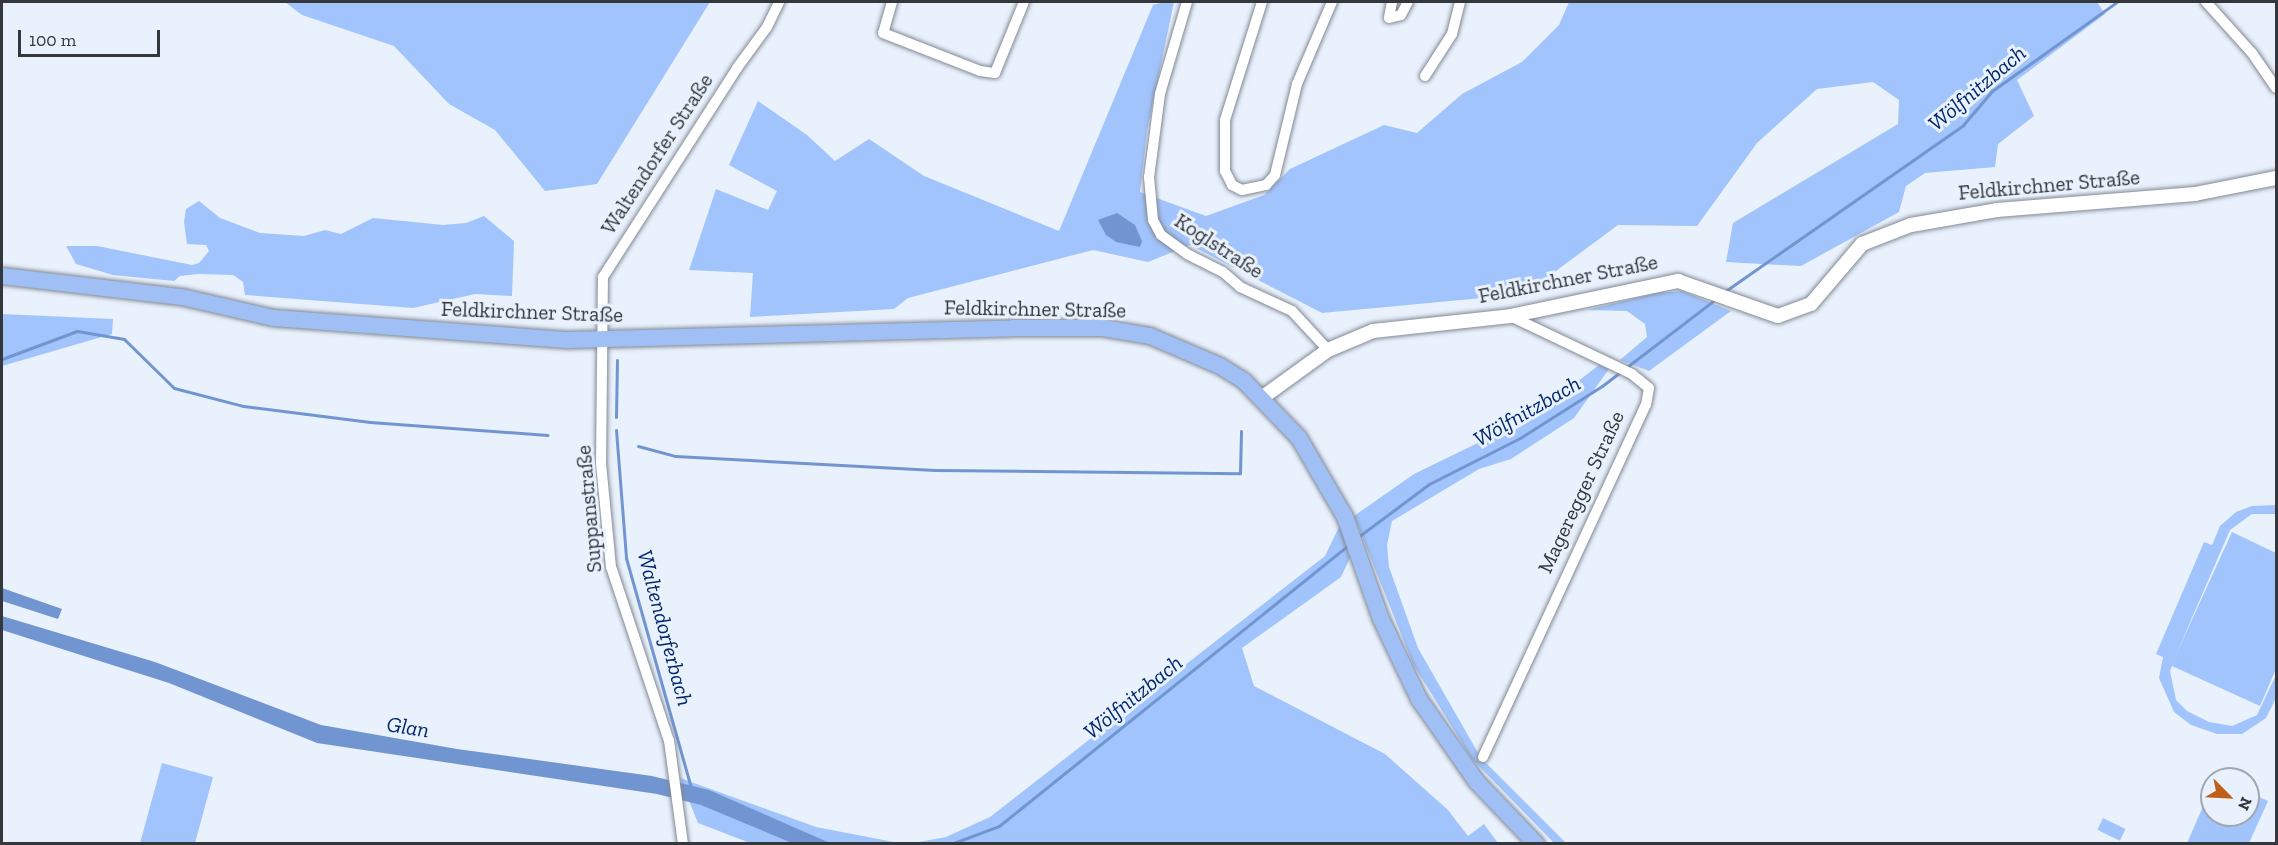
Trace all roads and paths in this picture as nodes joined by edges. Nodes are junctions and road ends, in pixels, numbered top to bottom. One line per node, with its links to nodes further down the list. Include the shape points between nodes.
1 (780, 2): 16 (street, Waltendorfer Straße, via 603,277)
2 (892, 2): 3 (street, via 883,33 980,71 995,73)
3 (1024, 2)
4 (1187, 2): 17 (street, Koglstraße, via 1160,94 1149,177 1153,220 1161,234 1187,254 1223,272 1240,287 1292,311)
5 (1262, 2): 6 (street, via 1225,120 1225,171 1232,184 1242,190 1266,184 1275,175 1297,84)
6 (1332, 2)
7 (1392, 2): 8 (street, via 1389,18 1401,15)
8 (1408, 2)
9 (1460, 2): 11 (street, via 1452,34)
10 (2206, 2): 12 (street)
11 (1425, 76)
12 (2277, 88)
13 (2277, 178): 15 (street, Feldkirchner Straße, via 2195,194 1997,210 1919,223 1862,244 1812,304 1778,316 1689,283 1666,282)
14 (2, 276): 16 (main road, Feldkirchner Straße, via 182,297 274,318)
15 (1510, 316): 17 (street, Feldkirchner Straße, via 1382,329); 19 (street, Mageregger Straße, via 1632,374 1648,388 1646,405)
16 (601, 340): 18 (main road, Feldkirchner Straße, via 1103,328 1150,336 1175,346 1220,366); 20 (street, Suppanstraße, via 602,464 611,567 662,715 675,772)
17 (1328, 350): 18 (street, Feldkirchner Straße)
18 (1263, 397): 21 (main road, via 1319,466 1345,517 1392,646 1436,726 1477,782)
19 (1483, 757)
20 (683, 843)
21 (1536, 843)

